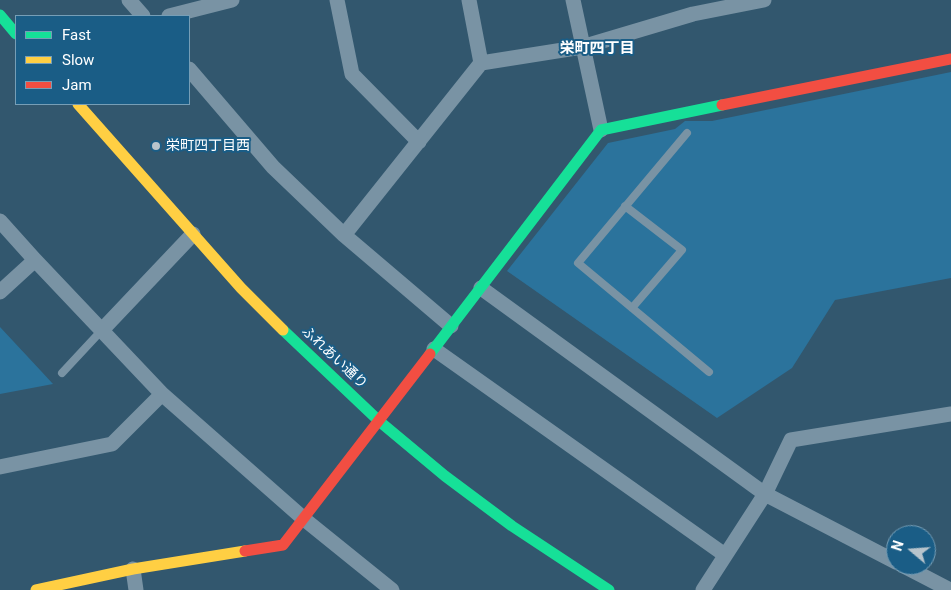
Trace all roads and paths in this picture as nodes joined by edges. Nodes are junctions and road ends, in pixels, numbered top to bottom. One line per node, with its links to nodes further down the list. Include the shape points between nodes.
1 (129, 0): 10 (street)
2 (232, 0): 7 (street)
3 (337, 0): 20 (street, via 352,74)
4 (469, 0): 15 (street)
5 (573, 0): 13 (street)
6 (764, 0): 8 (street)
7 (210, 3): 11 (street)
8 (692, 7): 13 (street)
9 (0, 15): 12 (street)
10 (142, 15)
11 (172, 15)
12 (15, 33)
13 (582, 47): 15 (street); 18 (street)
14 (951, 59): 18 (street)
15 (481, 63): 20 (street)
16 (190, 70): 24 (street, via 273,167)
17 (79, 105): 23 (street, ふれあい通り)
18 (601, 130): 26 (street)
19 (686, 133): 21 (lane)
20 (419, 142): 24 (street)
21 (625, 206): 28 (lane, via 578,263); 28 (lane, via 682,250)
22 (0, 221): 25 (street)
23 (194, 234): 30 (street); 36 (street, ふれあい通り, via 304,352)
24 (344, 234): 29 (street)
25 (35, 260): 27 (street); 30 (street)
26 (481, 288): 29 (street); 38 (street)
27 (0, 292)
28 (632, 308): 32 (lane)
29 (452, 326): 31 (street)
30 (102, 330): 33 (lane); 34 (street)
31 (434, 349): 36 (street); 40 (street)
32 (709, 372)
33 (62, 373)
34 (162, 394): 37 (street, via 112,444); 39 (street)
35 (951, 414): 38 (street, via 791,440)
36 (379, 421): 39 (street); 47 (street, ふれあい通り, via 512,526)
37 (0, 467)
38 (765, 494): 40 (street); 41 (street)
39 (304, 519): 42 (street, via 283,545); 46 (street)
40 (725, 555): 48 (street)
41 (886, 557)
42 (133, 569): 44 (street); 45 (street)
43 (921, 575): 49 (street)
44 (36, 590)
45 (136, 590)
46 (392, 590)
47 (608, 590)
48 (702, 590)
49 (950, 590)

